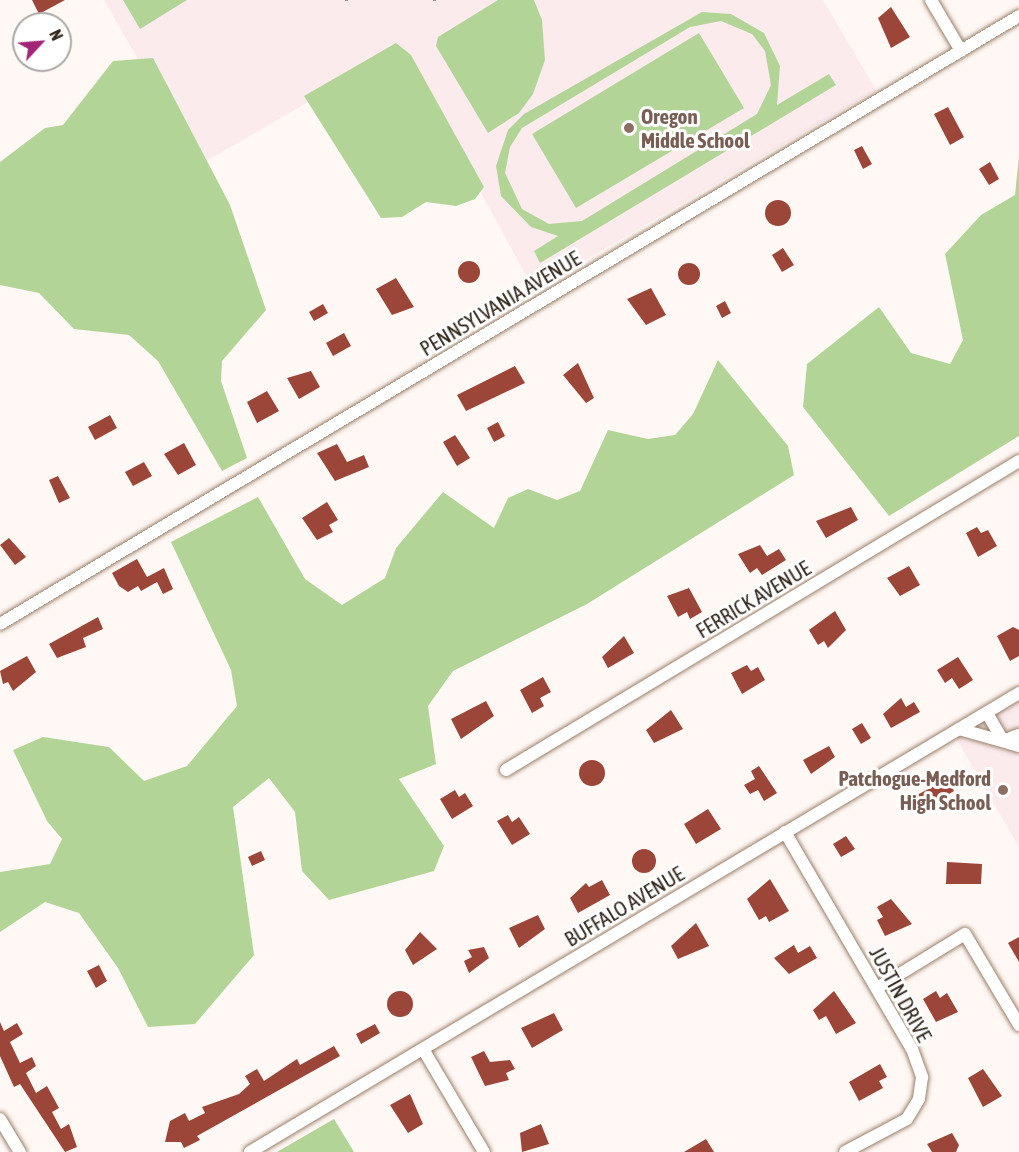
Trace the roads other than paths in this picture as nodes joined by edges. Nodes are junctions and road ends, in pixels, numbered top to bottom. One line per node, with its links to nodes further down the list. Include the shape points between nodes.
1 (931, 0): 3 (street)
2 (1019, 16): 3 (street, PENNSYLVANIA AVENUE)
3 (961, 51): 5 (street, PENNSYLVANIA AVENUE)
4 (1019, 461): 12 (street, FERRICK AVENUE)
5 (0, 624)
6 (1019, 693): 7 (street, BUFFALO AVENUE)
7 (987, 712): 8 (street, BUFFALO AVENUE); 10 (street)
8 (959, 729): 10 (street); 13 (street, BUFFALO AVENUE)
9 (1019, 735): 10 (street)
10 (1003, 741): 11 (street)
11 (1019, 746)
12 (506, 770)
13 (785, 832): 14 (street, JUSTIN DRIVE); 16 (street, BUFFALO AVENUE)
14 (877, 988): 15 (street, via 965,934); 21 (street, JUSTIN DRIVE, via 912,1049 922,1077 919,1099 906,1119)
15 (1019, 1024)
16 (423, 1049): 19 (street, BUFFALO AVENUE); 20 (street)
17 (0, 1119): 18 (street)
18 (20, 1152)
19 (250, 1152)
20 (484, 1152)
21 (846, 1152)

